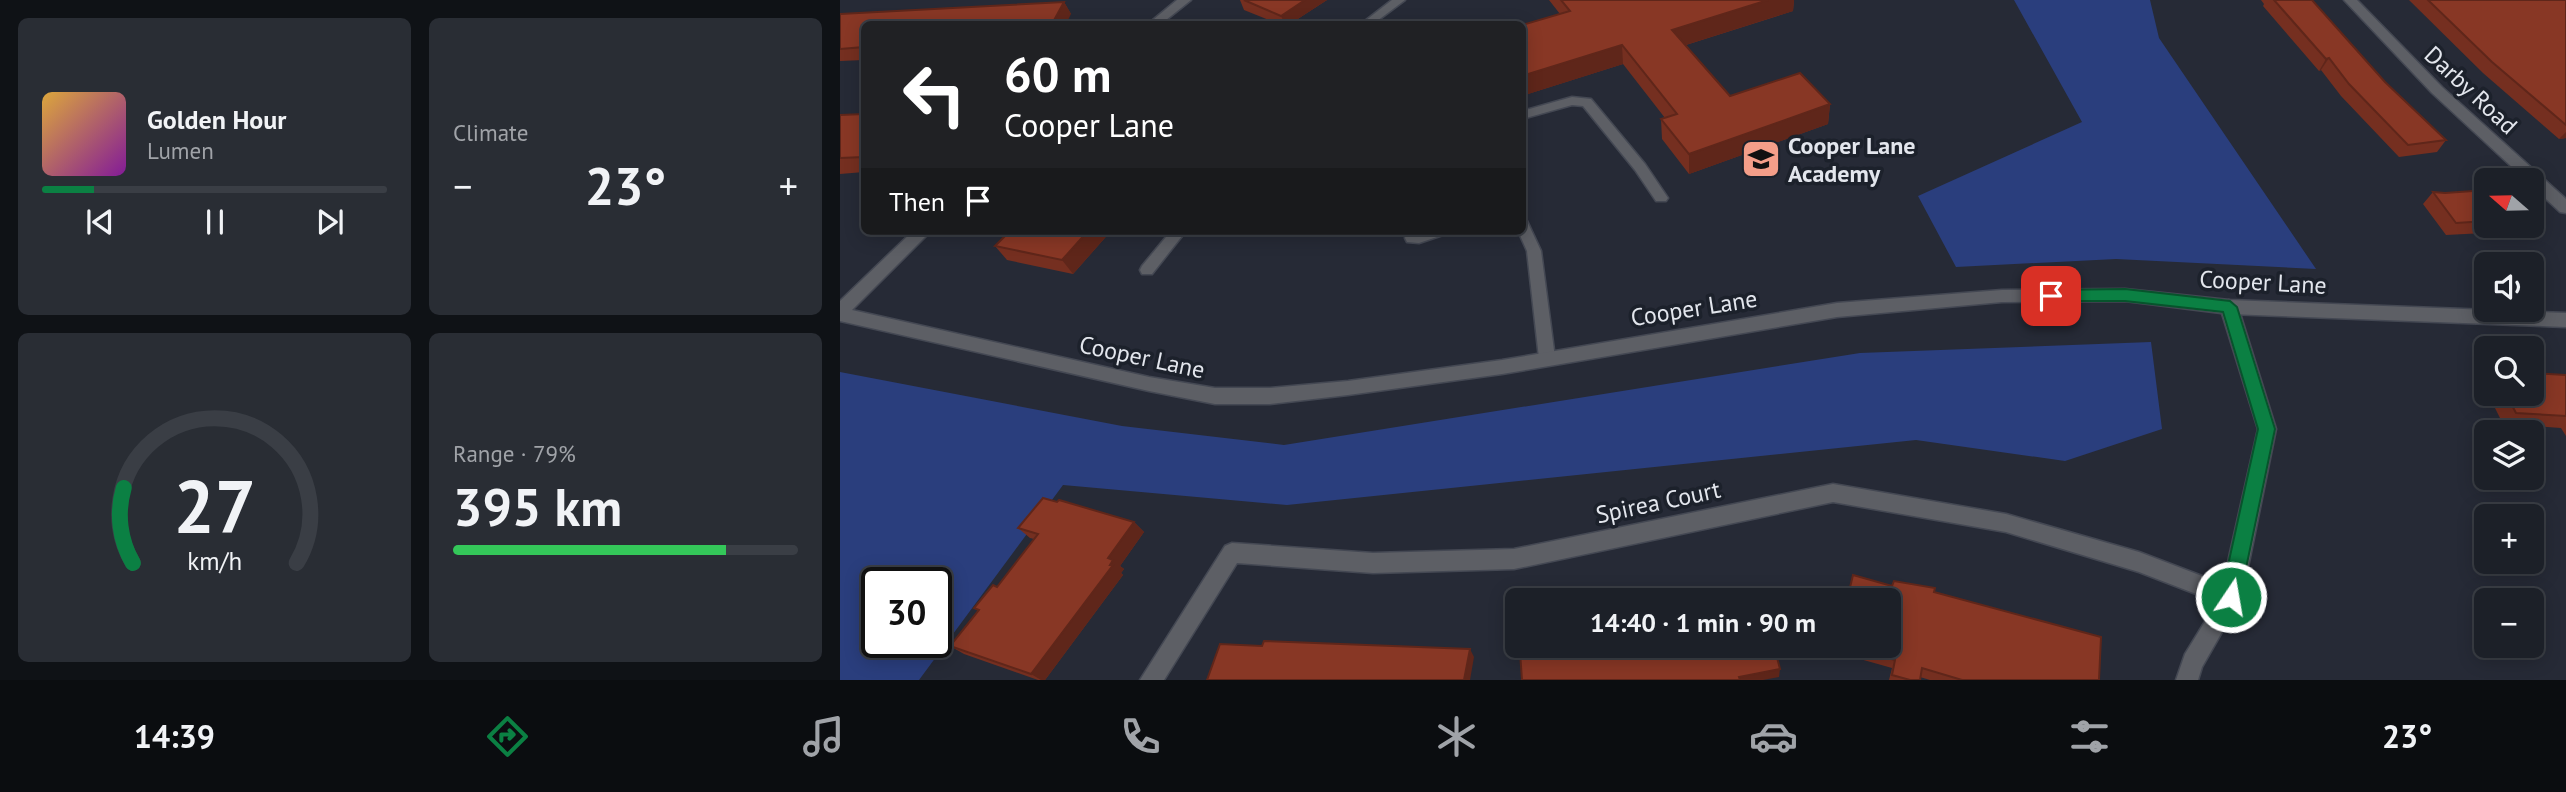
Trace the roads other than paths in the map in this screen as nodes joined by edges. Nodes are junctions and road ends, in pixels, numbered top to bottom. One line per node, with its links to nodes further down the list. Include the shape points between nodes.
1 (1185, 0): 4 (street)
2 (1399, 0): 5 (lane)
3 (2350, 0): 8 (street, Darby Road, via 2437,90)
4 (1161, 21)
5 (1370, 21)
6 (1526, 114): 7 (lane, via 1572,101 1587,102)
7 (1661, 198)
8 (2566, 208)
9 (1526, 234): 18 (lane, via 1534,251)
10 (919, 235): 16 (street)
11 (1177, 235): 14 (lane)
12 (1413, 235): 13 (lane)
13 (1427, 235)
14 (1147, 270)
15 (2230, 307): 17 (street, Cooper Lane); 18 (street, Cooper Lane, via 2125,295 2002,296 1837,310); 19 (street, via 2267,429)
16 (840, 313): 18 (street, Cooper Lane, via 1215,396 1270,397)
17 (2566, 320)
18 (1547, 358)
19 (2231, 597): 20 (street, Spirea Court, via 2139,562 2006,523 1833,493 1514,559 1373,564 1233,553); 21 (street)
20 (1151, 680)
21 (2187, 680)

